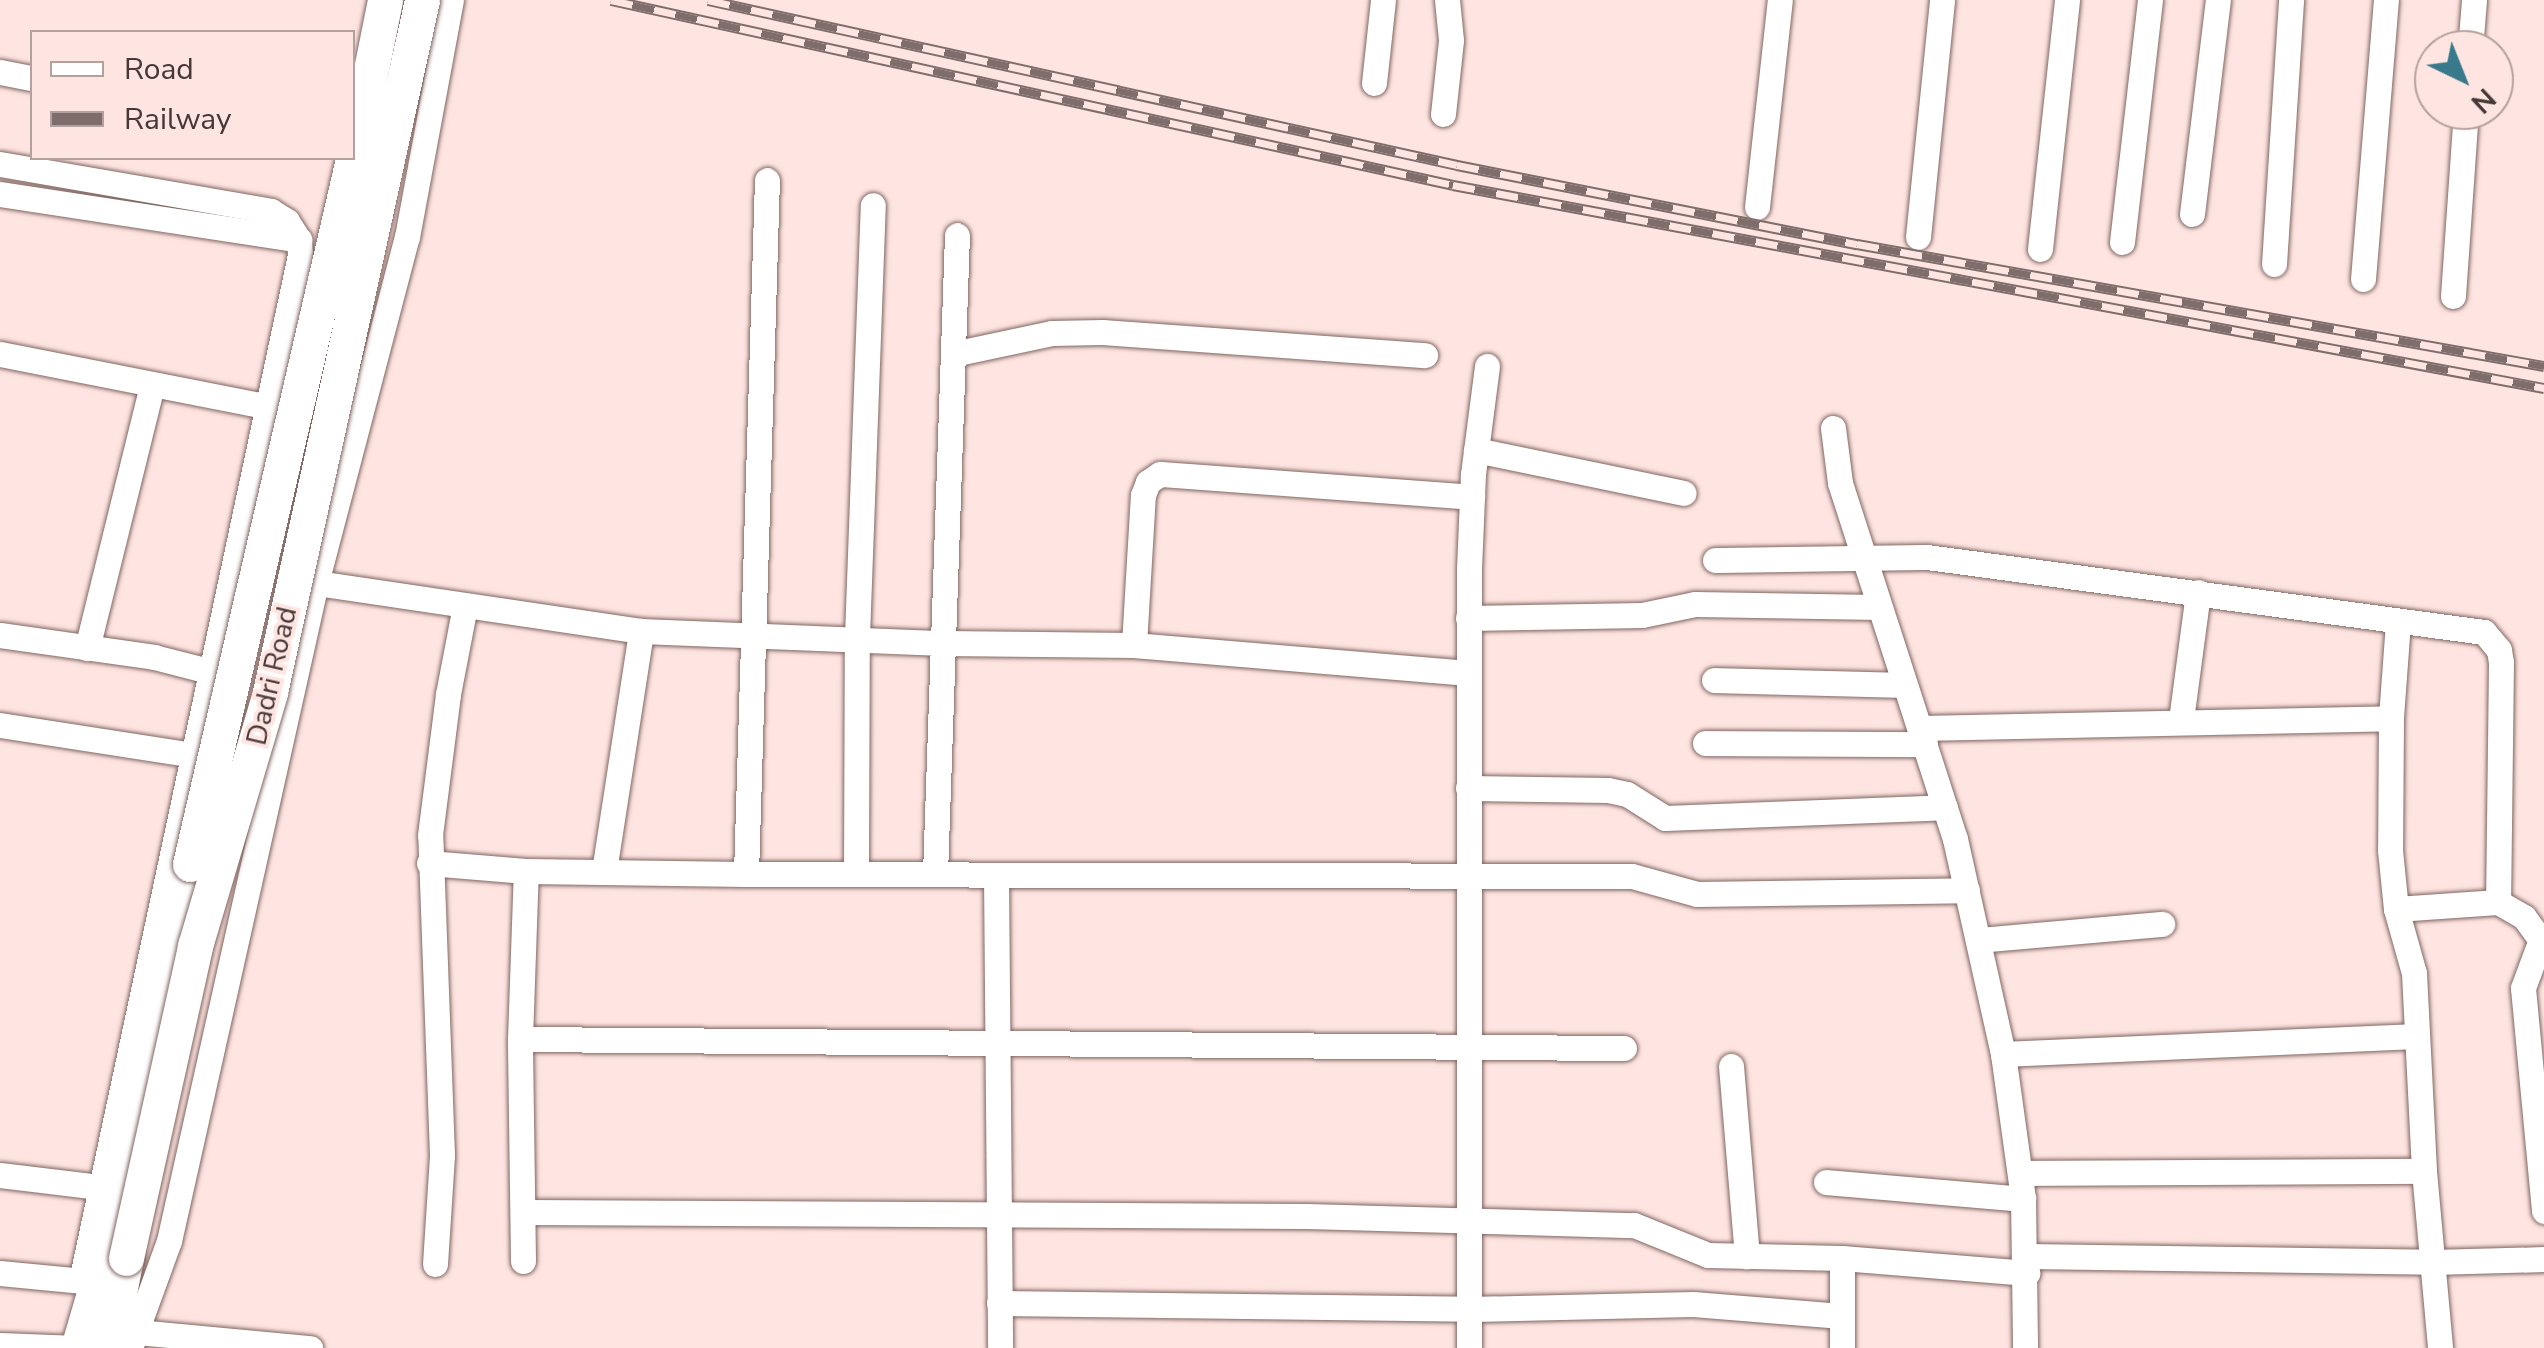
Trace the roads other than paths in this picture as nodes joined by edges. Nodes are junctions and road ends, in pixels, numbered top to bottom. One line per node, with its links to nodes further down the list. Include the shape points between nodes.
1 (384, 0): 20 (street, Dadri Road, bridge)
2 (422, 0): 118 (street, Dadri Road, bridge, via 270,692 195,946 126,1258)
3 (451, 0): 49 (street, via 408,237)
4 (1383, 0): 17 (street)
5 (1448, 0): 18 (street)
6 (1780, 0): 26 (street)
7 (1942, 0): 29 (street)
8 (2067, 0): 32 (street)
9 (2150, 0): 31 (street)
10 (2218, 0): 27 (street)
11 (2291, 0): 33 (street)
12 (2386, 0): 34 (street)
13 (2474, 0): 14 (street)
14 (2472, 30)
15 (0, 72): 16 (street)
16 (30, 78)
17 (1374, 83)
18 (1443, 114)
19 (2465, 130): 35 (street)
20 (355, 144)
21 (352, 160): 114 (street, Dadri Road, bridge, via 107,1250)
22 (0, 164): 30 (street, via 271,211)
23 (768, 180): 58 (street)
24 (0, 194): 30 (street)
25 (873, 205): 57 (street)
26 (1757, 207)
27 (2192, 214)
28 (957, 235): 37 (street)
29 (1918, 237)
30 (299, 240): 41 (street)
31 (2122, 242)
32 (2040, 249)
33 (2274, 264)
34 (2363, 279)
35 (2453, 296)
36 (0, 354): 40 (street)
37 (953, 354): 38 (street, via 1052,332 1102,332); 59 (street)
38 (1424, 355)
39 (1487, 366): 43 (street)
40 (152, 384): 41 (street); 61 (street)
41 (269, 407): 48 (street)
42 (1833, 428): 47 (street, via 1840,483)
43 (1476, 450): 44 (street); 45 (street)
44 (1684, 493)
45 (1472, 498): 53 (street); 60 (street, via 1160,474 1142,494)
46 (1715, 560): 47 (street)
47 (1866, 561): 50 (street, via 1927,558); 52 (street)
48 (236, 571): 49 (street); 62 (street)
49 (316, 583): 51 (street); 118 (street, via 169,1241)
50 (2198, 592): 54 (street); 67 (street)
51 (466, 606): 55 (street); 74 (street, via 448,694)
52 (1879, 606): 53 (street, via 1695,604 1642,616); 65 (street)
53 (1468, 618): 63 (street)
54 (2398, 622): 66 (street); 83 (street, via 2470,628 2484,632 2499,650)
55 (641, 631): 58 (street); 76 (street)
56 (0, 636): 61 (street)
57 (857, 636): 58 (street); 59 (street); 78 (street)
58 (754, 637): 77 (street)
59 (943, 643): 60 (street); 79 (street)
60 (1134, 645): 63 (street)
61 (87, 648): 62 (street)
62 (213, 672): 71 (street)
63 (1468, 672): 72 (street)
64 (1714, 680): 65 (street)
65 (1902, 685): 69 (street)
66 (2391, 718): 67 (street); 84 (street)
67 (2181, 720): 69 (street)
68 (0, 725): 71 (street)
69 (1923, 736): 70 (street); 73 (street)
70 (1706, 743)
71 (194, 755): 100 (street)
72 (1468, 788): 73 (street, via 1608,790 1665,818); 81 (street)
73 (1945, 808): 82 (street)
74 (430, 863): 75 (street); 111 (street, via 442,1155)
75 (526, 871): 76 (street); 89 (street)
76 (604, 871): 77 (street)
77 (746, 874): 78 (street)
78 (856, 874): 79 (street)
79 (936, 874): 80 (street)
80 (996, 875): 81 (street); 90 (street)
81 (1468, 876): 82 (street, via 1632,876 1697,894); 91 (street)
82 (1967, 890): 86 (street)
83 (2498, 902): 84 (street); 87 (street, via 2524,917)
84 (2396, 909): 88 (street, via 2414,973)
85 (2162, 924): 86 (street)
86 (1978, 940): 93 (street)
87 (2542, 943): 95 (street, via 2523,988)
88 (2416, 1036): 93 (street); 96 (street)
89 (520, 1039): 90 (street); 103 (street)
90 (996, 1043): 91 (street); 104 (street)
91 (1470, 1048): 92 (street); 105 (street)
92 (1624, 1048)
93 (2003, 1054): 97 (street)
94 (1731, 1066): 106 (street)
95 (2540, 1120): 102 (street)
96 (2424, 1171): 97 (street); 110 (street)
97 (2021, 1173): 101 (street)
98 (0, 1175): 100 (street)
99 (1826, 1182): 101 (street)
100 (99, 1187): 114 (street)
101 (2023, 1200): 112 (street)
102 (2544, 1211)
103 (523, 1212): 104 (street); 109 (street)
104 (998, 1214): 105 (street); 115 (street)
105 (1469, 1221): 106 (street, via 1634,1226 1692,1252); 116 (street)
106 (1747, 1256): 107 (street)
107 (1842, 1258): 112 (street); 117 (street)
108 (2544, 1259): 110 (street)
109 (523, 1261)
110 (2432, 1262): 112 (street); 126 (street)
111 (435, 1264)
112 (2027, 1264): 125 (street)
113 (0, 1273): 114 (street)
114 (88, 1282): 120 (street, Dadri Road)
115 (999, 1303): 116 (street); 122 (street)
116 (1470, 1310): 117 (street, via 1694,1304); 123 (street)
117 (1842, 1316): 124 (street)
118 (125, 1343): 121 (street)
119 (0, 1345): 120 (street)
120 (78, 1348)
121 (310, 1348)
122 (1000, 1348)
123 (1469, 1348)
124 (1842, 1348)
125 (2025, 1348)
126 (2440, 1348)

